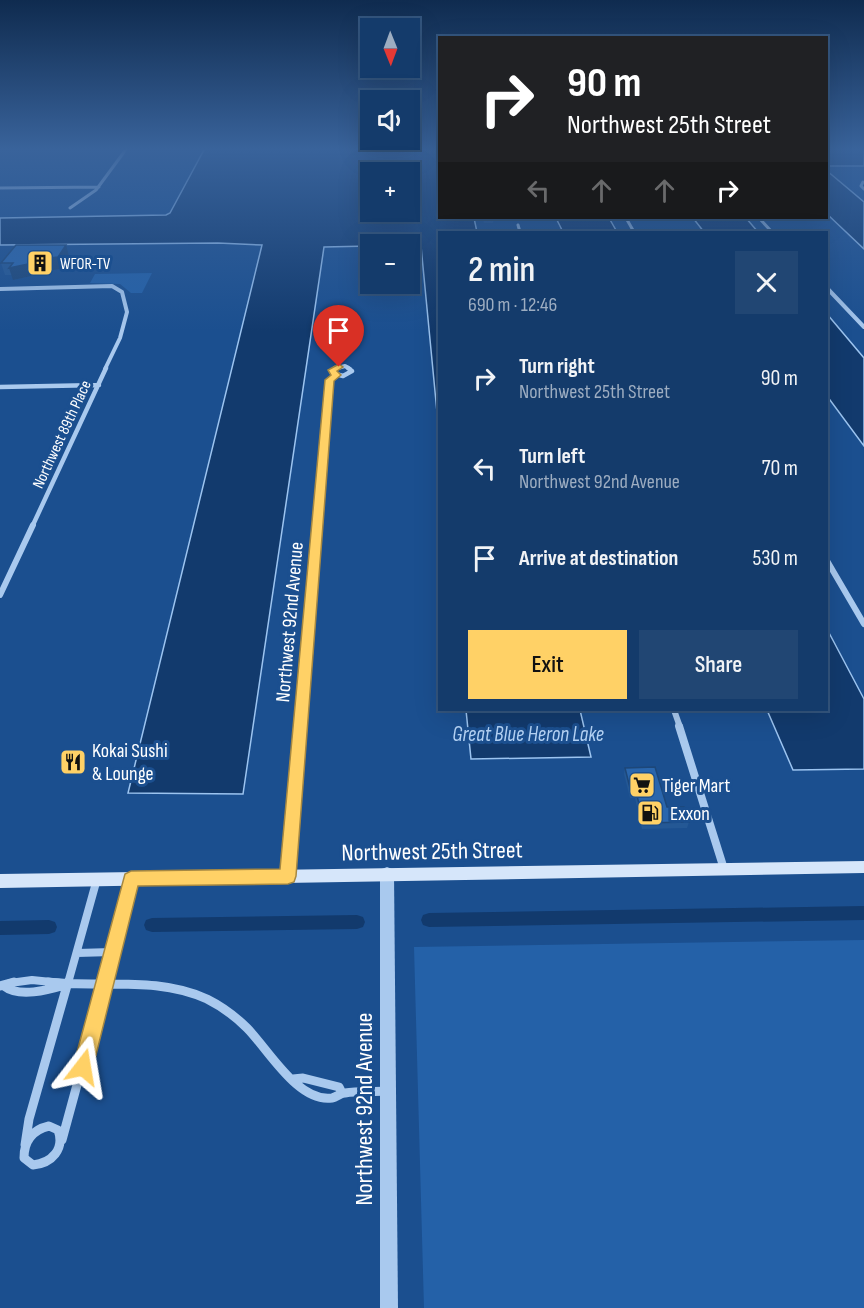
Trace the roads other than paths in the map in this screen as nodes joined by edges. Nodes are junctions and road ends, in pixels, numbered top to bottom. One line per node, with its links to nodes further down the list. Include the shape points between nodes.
1 (760, 219): 4 (street)
2 (518, 225): 3 (street)
3 (520, 231)
4 (771, 231)
5 (0, 289): 9 (street, Northwest 89th Place, via 112,286 123,295 126,320)
6 (828, 289): 7 (street)
7 (864, 327)
8 (336, 375): 18 (street, Northwest 92nd Avenue, via 330,380)
9 (99, 385): 10 (street); 12 (street, Northwest 89th Place)
10 (0, 387)
11 (828, 562): 13 (street)
12 (0, 595)
13 (864, 624)
14 (674, 711): 16 (street)
15 (864, 867): 16 (main road, Northwest 25th Street)
16 (725, 869): 17 (main road, Northwest 25th Street)
17 (387, 873): 18 (main road, Northwest 25th Street); 27 (street, Northwest 92nd Avenue)
18 (288, 876): 20 (main road, Northwest 25th Street)
19 (97, 879): 20 (main road, Northwest 25th Street); 21 (main road, Northwest 25th Street); 23 (street)
20 (131, 879): 22 (street)
21 (0, 881)
22 (112, 952): 23 (street); 25 (street)
23 (77, 953): 24 (street)
24 (68, 984): 25 (street); 26 (street, via 44,991 10,991); 29 (street)
25 (104, 984): 27 (street, via 159,984 211,1000 243,1024 279,1068 294,1079 296,1086 312,1094 332,1098 342,1093); 28 (street)
26 (2, 986)
27 (387, 1091): 30 (street, Northwest 92nd Avenue)
28 (62, 1140): 29 (street, via 58,1130 49,1126 32,1133); 29 (street, via 52,1159 39,1165 24,1158)
29 (24, 1145)
30 (389, 1308)

